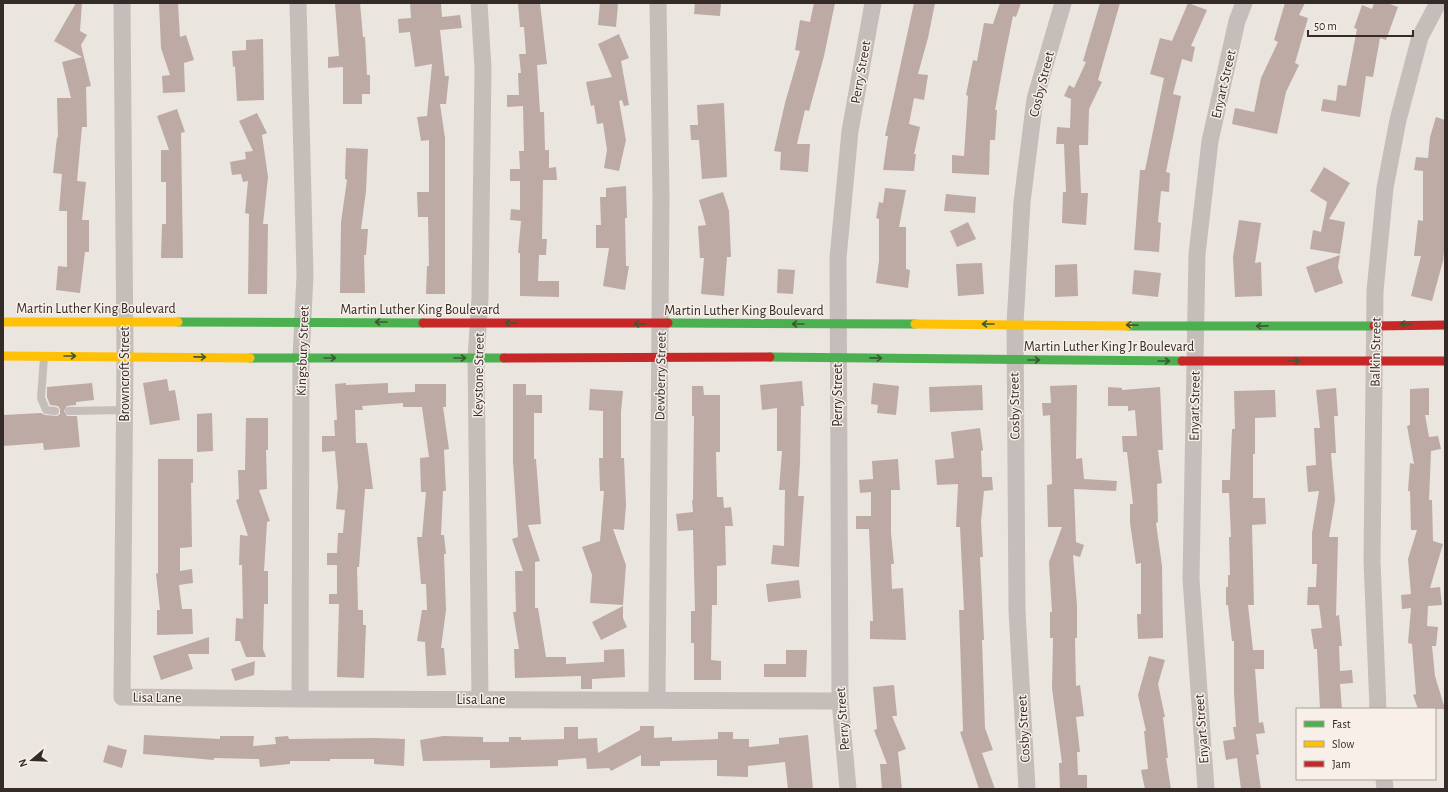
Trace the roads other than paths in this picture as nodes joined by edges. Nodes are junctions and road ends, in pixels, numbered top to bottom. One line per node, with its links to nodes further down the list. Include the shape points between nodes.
1 (122, 3): 10 (street, Browncroft Street)
2 (298, 3): 11 (street, Kingsbury Street, via 305,276)
3 (479, 3): 12 (street, Keystone Street, via 483,68)
4 (658, 3): 13 (street, Dewberry Street, via 662,197)
5 (873, 3): 14 (street, Perry Street, via 850,131 838,258)
6 (1063, 3): 15 (street, Cosby Street, via 1035,99 1022,202)
7 (1244, 3): 18 (street, Enyart Street, via 1237,21 1210,141 1197,254)
8 (1438, 3): 16 (street, Balkin Street, via 1420,37 1398,120 1385,188 1375,291)
9 (3, 322): 10 (main road, Martin Luther King Boulevard)
10 (123, 322): 11 (main road, Martin Luther King Boulevard); 21 (street, Browncroft Street)
11 (303, 322): 12 (main road, Martin Luther King Boulevard, one-way to 11); 23 (street, Kingsbury Street)
12 (479, 323): 13 (main road, Martin Luther King Boulevard, one-way to 12); 24 (street, Keystone Street)
13 (661, 324): 14 (main road, Martin Luther King Boulevard, one-way to 13); 25 (street, Dewberry Street)
14 (838, 324): 15 (main road, Martin Luther King Jr Boulevard, one-way to 14); 22 (street, Perry Street)
15 (1015, 324): 18 (main road, Martin Luther King Jr Boulevard, one-way to 15); 26 (street, Cosby Street)
16 (1376, 324): 17 (main road, Martin Luther King Jr Boulevard, one-way to 16); 18 (main road, Martin Luther King Jr Boulevard, one-way to 18); 27 (street, Balkin Street)
17 (1445, 325)
18 (1196, 326): 28 (street, Enyart Street)
19 (44, 356): 20 (main road); 21 (main road, one-way to 21); 31 (lane, via 41,398 46,410)
20 (3, 357)
21 (124, 357): 23 (main road, one-way to 23); 30 (street, Browncroft Street)
22 (837, 357): 25 (main road, Martin Luther King Jr Boulevard); 26 (main road, Martin Luther King Jr Boulevard, one-way to 26); 37 (street, Perry Street)
23 (301, 358): 24 (main road, one-way to 24); 35 (street, Kingsbury Street)
24 (476, 358): 25 (main road); 34 (street, Keystone Street)
25 (659, 358): 36 (street, Dewberry Street)
26 (1014, 360): 28 (main road, Martin Luther King Jr Boulevard, one-way to 28); 40 (street, Cosby Street, via 1017,611)
27 (1374, 360): 28 (main road, Martin Luther King Jr Boulevard, one-way to 27); 29 (main road, Martin Luther King Jr Boulevard); 38 (street, Balkin Street, via 1372,561)
28 (1195, 361): 41 (street, Enyart Street, via 1191,579)
29 (1445, 361)
30 (124, 410): 32 (lane); 33 (street, Browncroft Street)
31 (55, 411)
32 (69, 411)
33 (122, 697): 35 (street, Lisa Lane)
34 (480, 699): 35 (street, Lisa Lane); 36 (street, Lisa Lane)
35 (300, 700)
36 (657, 700): 37 (street, Lisa Lane)
37 (840, 701): 39 (street, Perry Street)
38 (1378, 708)
39 (848, 789)
40 (1026, 789)
41 (1206, 789)

